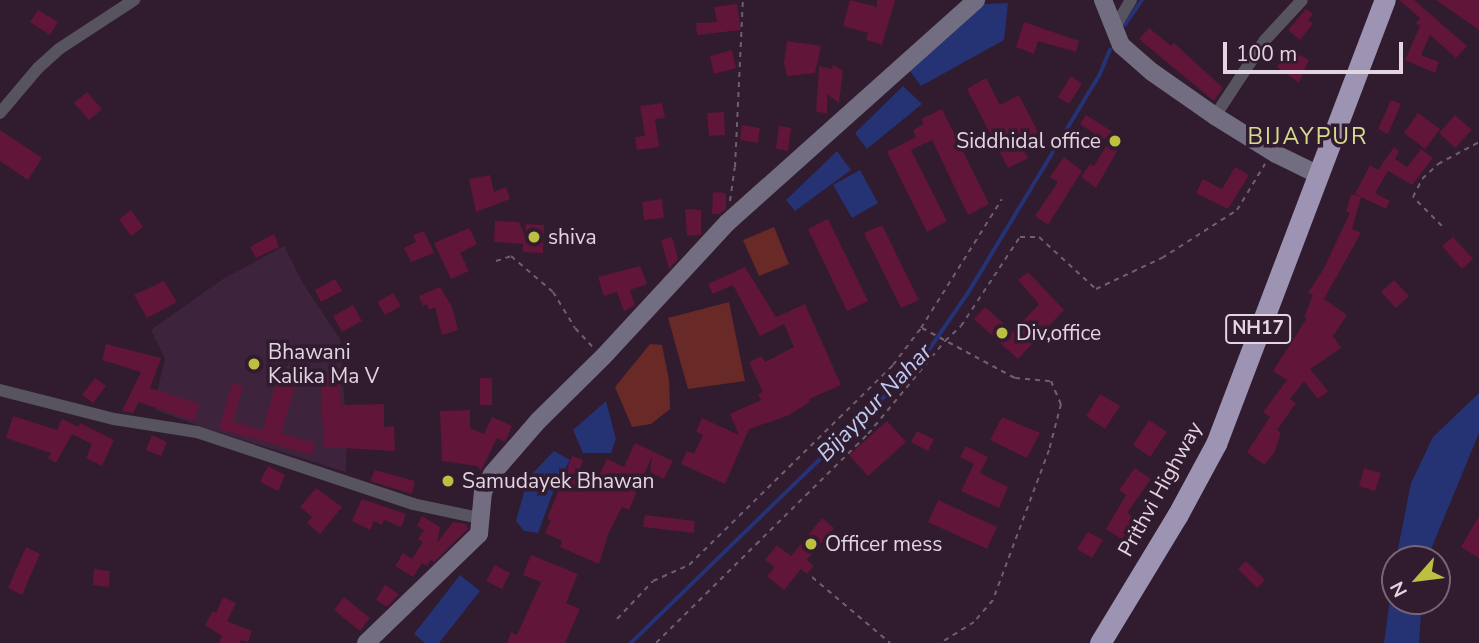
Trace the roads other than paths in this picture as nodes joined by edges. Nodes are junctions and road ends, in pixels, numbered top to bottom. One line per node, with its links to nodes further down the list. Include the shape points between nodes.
1 (134, 0): 8 (street, via 38,68)
2 (976, 0): 12 (main road, via 727,223 492,474 483,492)
3 (1103, 0): 7 (main road)
4 (1131, 0): 7 (street)
5 (1302, 0): 9 (street, via 1265,40)
6 (1385, 0): 10 (highway, Prithvi Highway / NH17)
7 (1113, 30): 9 (main road, via 1121,45)
8 (0, 113)
9 (1215, 117): 10 (main road)
10 (1319, 175): 14 (highway, Prithvi Highway / NH17, via 1216,444)
11 (0, 390): 12 (street, via 114,419 197,432 414,505)
12 (480, 518): 13 (main road, via 479,534)
13 (366, 643)
14 (1100, 643)

